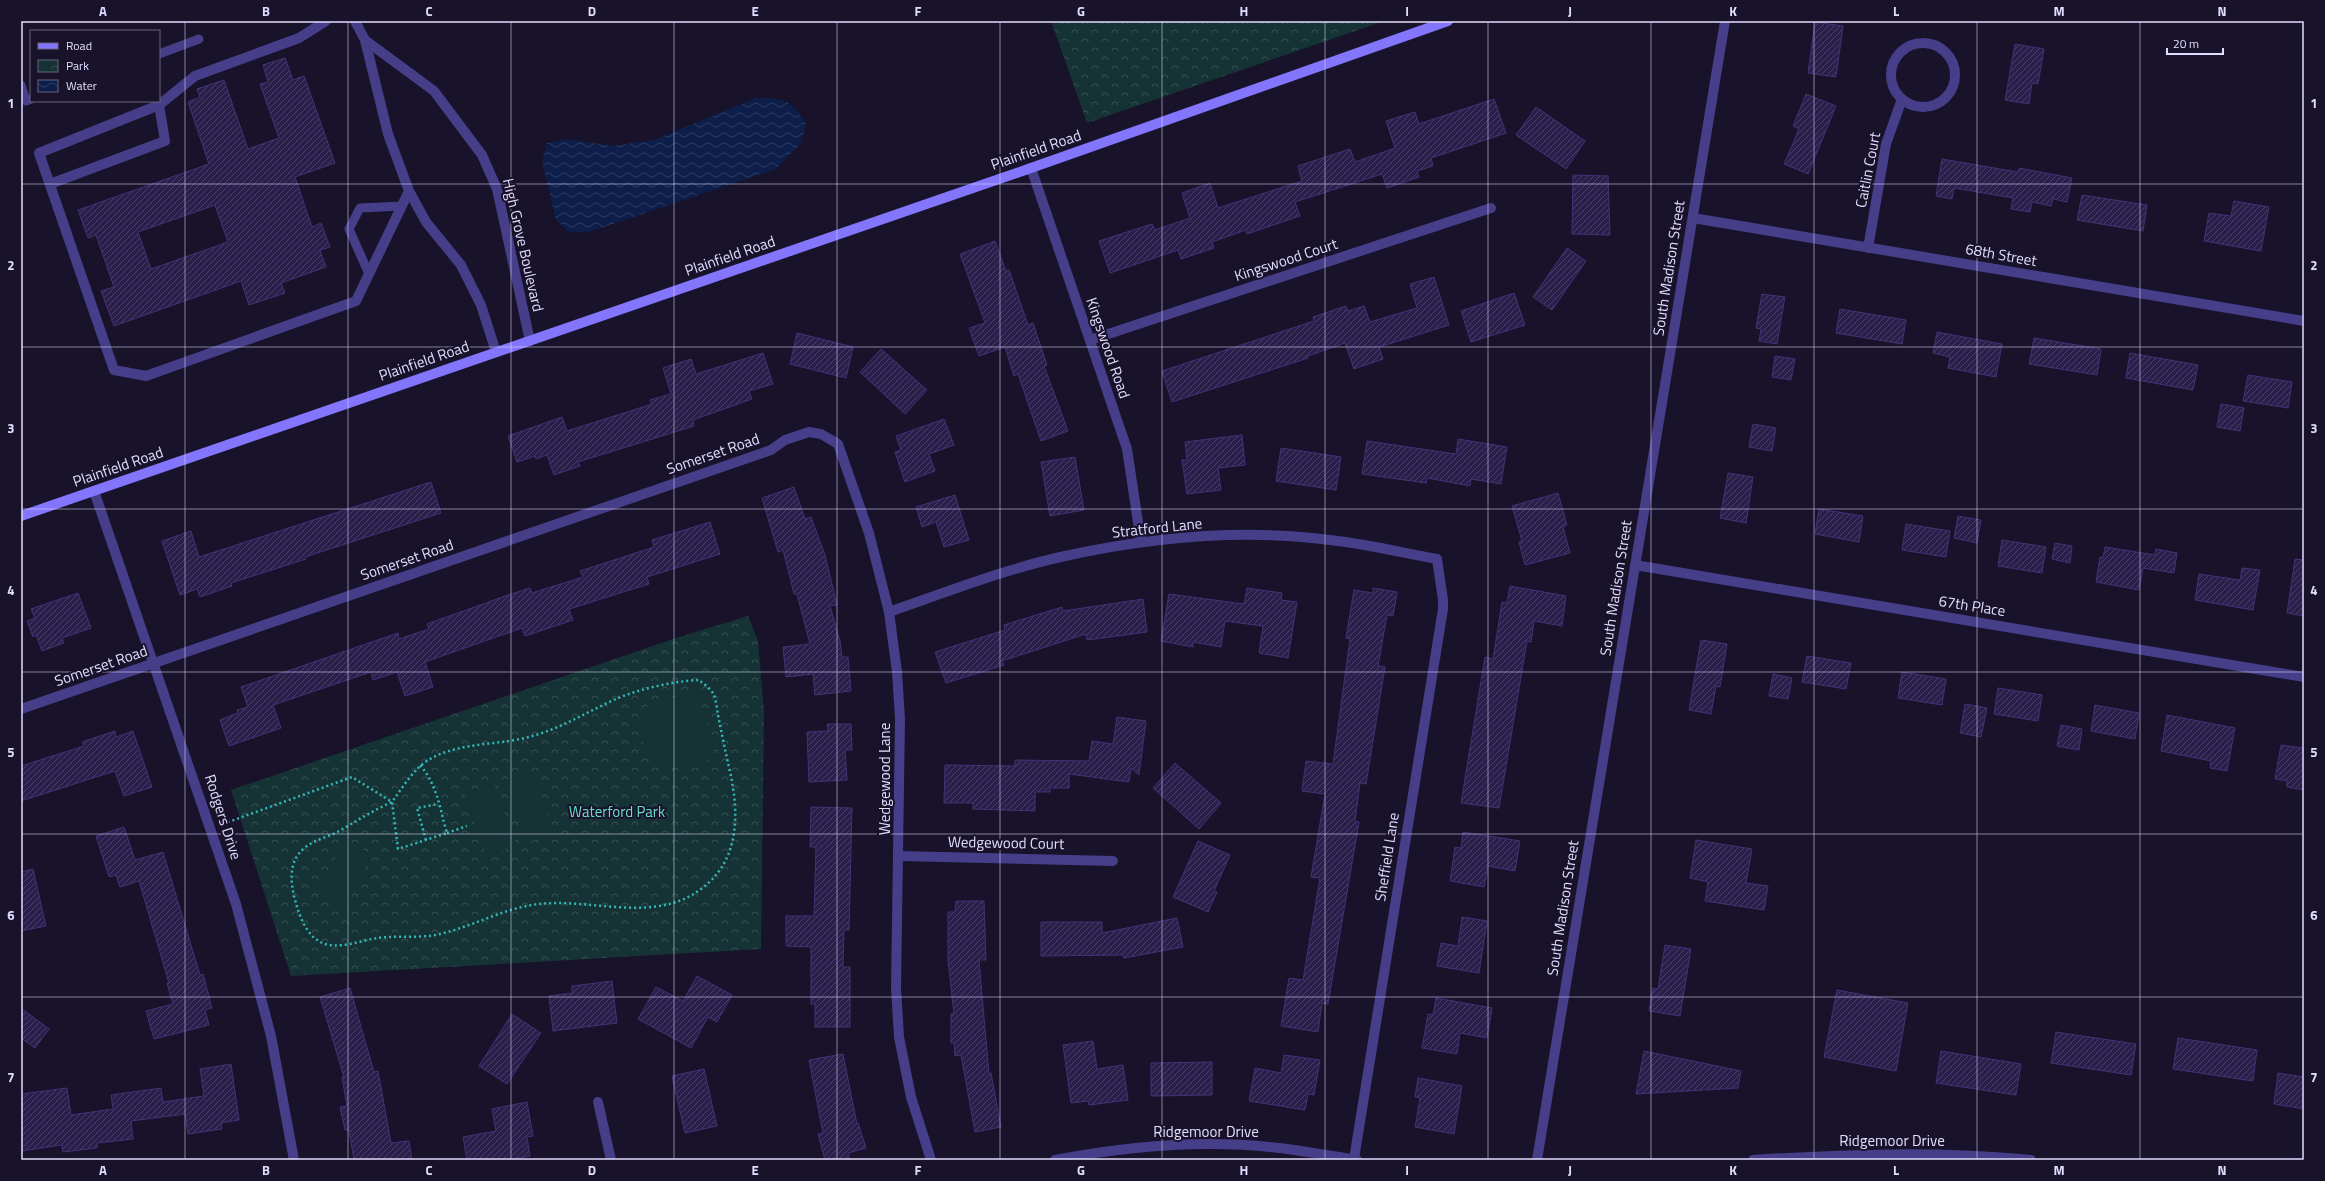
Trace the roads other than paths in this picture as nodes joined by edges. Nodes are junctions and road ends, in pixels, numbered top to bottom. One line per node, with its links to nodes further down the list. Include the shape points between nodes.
1 (326, 21): 11 (street, via 299,38 195,76)
2 (355, 21): 6 (street, High Grove Boulevard)
3 (1448, 21): 12 (main road, Plainfield Road)
4 (1725, 21): 17 (street, South Madison Street)
5 (199, 40): 7 (lane)
6 (365, 40): 14 (street, High Grove Boulevard, via 388,134); 22 (street, High Grove Boulevard, via 434,91 482,156 497,189)
7 (160, 54)
8 (21, 85): 10 (lane, via 26,101)
9 (1902, 99): 9 (street, via 1920,107 1939,103 1947,96 1952,88 1954,73 1950,59 1944,51 1924,43 1912,45 1895,59 1891,69 1891,80 1895,91); 18 (street, Caitlin Court, via 1886,144)
10 (30, 100)
11 (159, 105): 13 (street, via 165,141); 13 (street, via 39,153)
12 (1030, 168): 21 (street, Kingswood Road); 22 (main road, Plainfield Road)
13 (50, 184): 19 (street, via 114,370 146,376 356,301)
14 (409, 191): 15 (street); 23 (street, High Grove Boulevard, via 426,222 461,265 481,305)
15 (402, 206): 19 (street); 19 (lane, via 360,208 349,229)
16 (1491, 208): 21 (street, Kingswood Court)
17 (1693, 218): 18 (street, 68th Street); 29 (street, South Madison Street)
18 (1868, 248): 20 (street, 68th Street)
19 (369, 274)
20 (2304, 321)
21 (1090, 340): 27 (street, Kingswood Road, via 1127,449)
22 (530, 341): 23 (main road, Plainfield Road)
23 (496, 352): 25 (main road, Plainfield Road)
24 (800, 434): 30 (street, Wedgewood Lane, via 821,434 838,444 869,533); 31 (street, Somerset Road, via 771,450)
25 (94, 491): 26 (main road, Plainfield Road); 31 (street, Rodgers Drive)
26 (21, 516)
27 (1141, 542): 28 (street, Stratford Lane, via 1217,536 1279,536 1338,541); 30 (street, Stratford Lane, via 1024,566)
28 (1437, 559): 41 (street, Sheffield Lane, via 1443,609)
29 (1635, 565): 32 (street, 67th Place); 43 (street, South Madison Street)
30 (889, 612): 34 (street, Wedgewood Lane, via 900,719)
31 (154, 663): 33 (street, Somerset Road); 37 (street, Rodgers Drive, via 250,950 272,1043)
32 (2304, 677)
33 (21, 709)
34 (899, 856): 35 (street, Wedgewood Court); 39 (street, Wedgewood Lane, via 896,988 899,1037 910,1097)
35 (1113, 861)
36 (598, 1102): 38 (street)
37 (294, 1160)
38 (611, 1160)
39 (931, 1160)
40 (1055, 1160): 41 (street, Ridgemoor Drive, via 1137,1148 1183,1145 1278,1148)
41 (1354, 1160): 42 (street, Ridgemoor Drive)
42 (1357, 1160)
43 (1537, 1160)
44 (1753, 1160): 45 (street, Ridgemoor Drive, via 1874,1155)
45 (2031, 1160)

